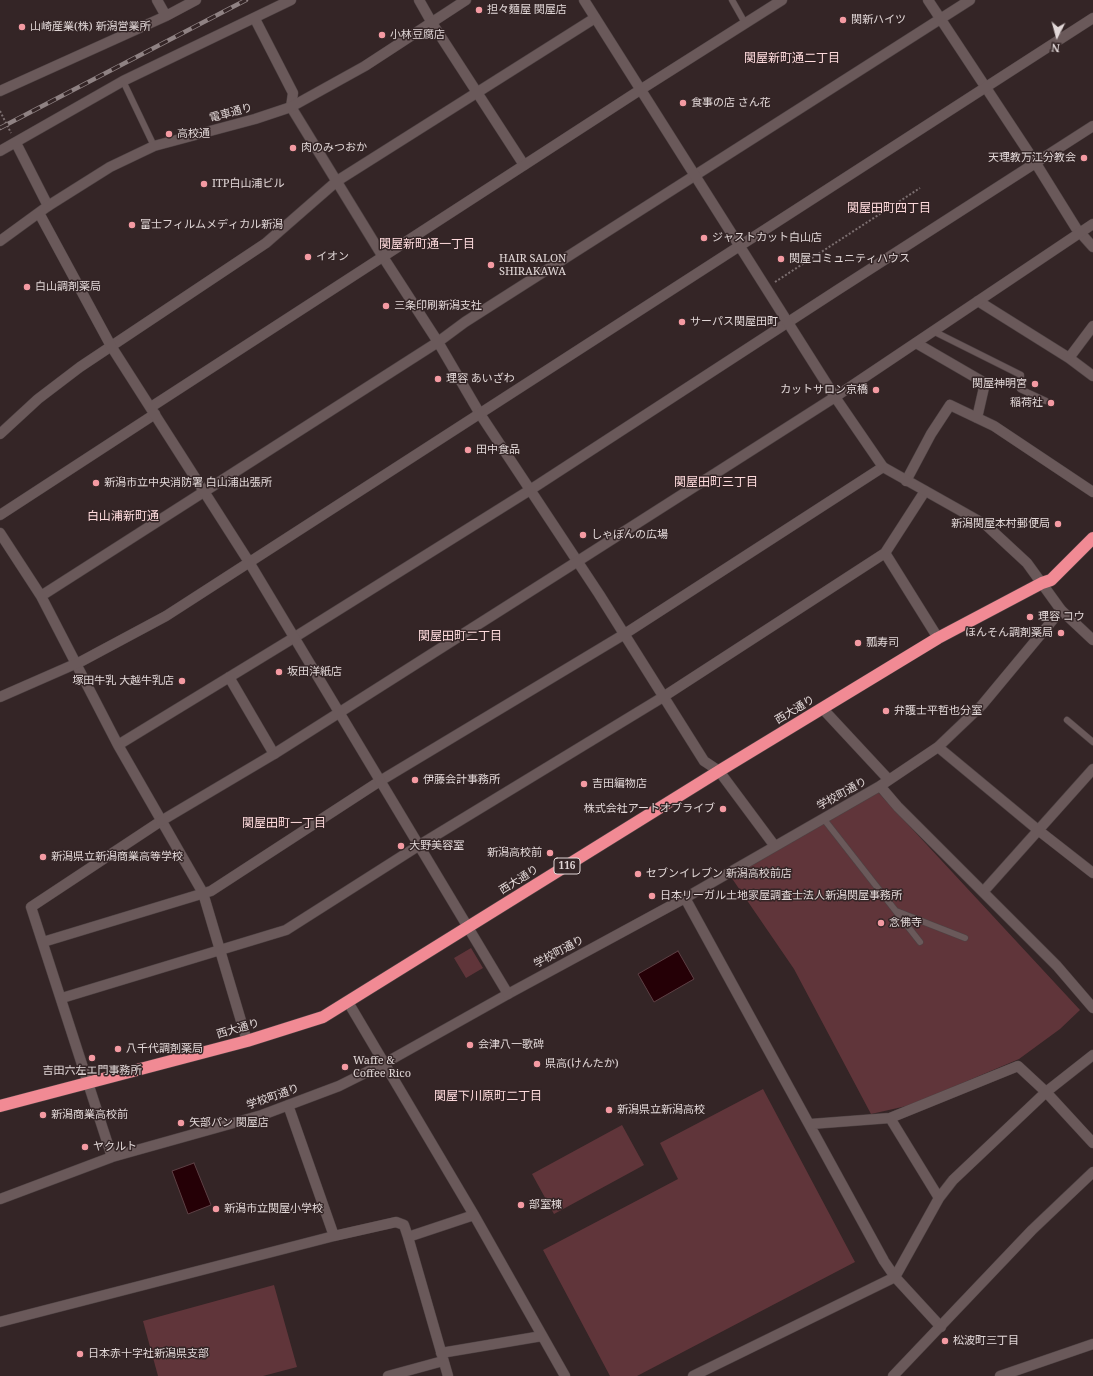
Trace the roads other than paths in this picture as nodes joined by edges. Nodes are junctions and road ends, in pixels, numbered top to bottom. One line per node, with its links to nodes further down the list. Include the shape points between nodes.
1 (157, 0): 11 (street)
2 (196, 0): 11 (street)
3 (291, 0): 14 (street)
4 (420, 0): 16 (street)
5 (466, 0): 16 (street, 電車通り)
6 (584, 0): 12 (street)
7 (732, 0): 17 (lane)
8 (782, 0): 17 (street)
9 (928, 0): 15 (street)
10 (970, 0): 15 (street)
11 (166, 16): 21 (street)
12 (595, 18): 20 (street); 22 (street)
13 (1093, 18): 19 (street)
14 (255, 19): 18 (street); 23 (street, via 293,93)
15 (940, 19): 19 (street); 30 (street)
16 (432, 23): 22 (street); 23 (street, 電車通り, via 365,66)
17 (745, 23): 20 (street)
18 (123, 81): 25 (street); 26 (lane)
19 (985, 87): 28 (street); 37 (street)
20 (640, 90): 29 (street); 30 (street)
21 (0, 91)
22 (476, 92): 29 (street); 31 (street)
23 (291, 107): 26 (street, 電車通り); 31 (street)
24 (1093, 126): 28 (street)
25 (16, 143): 27 (street); 32 (street)
26 (154, 146): 32 (street, 電車通り, via 110,167)
27 (0, 151)
28 (1035, 162): 35 (street); 41 (street)
29 (524, 165): 39 (street)
30 (695, 176): 37 (street); 44 (street, via 465,322)
31 (337, 181): 39 (street); 46 (street, via 266,243)
32 (48, 206): 33 (street, 電車通り)
33 (39, 213): 36 (street, 電車通り); 46 (street)
34 (1093, 224): 35 (street)
35 (1079, 233): 38 (street); 40 (street)
36 (0, 241)
37 (739, 246): 41 (street); 52 (street)
38 (1093, 247)
39 (383, 257): 44 (street); 51 (street)
40 (978, 301): 43 (street); 47 (street)
41 (788, 323): 49 (street); 57 (street)
42 (1093, 326): 47 (street)
43 (933, 331): 45 (street); 50 (lane, via 1021,375 1020,390)
44 (438, 342): 52 (street); 59 (street)
45 (916, 343): 49 (street); 53 (street, via 985,383)
46 (111, 346): 51 (street); 54 (street, via 38,399)
47 (1069, 358): 48 (street)
48 (1093, 376)
49 (835, 397): 55 (street); 65 (street)
50 (1046, 401)
51 (153, 410): 59 (street); 61 (street)
52 (480, 414): 57 (street); 66 (street)
53 (977, 418): 56 (street, via 950,405); 60 (street, via 1005,433)
54 (0, 434)
55 (883, 468): 56 (street); 70 (street, via 843,491)
56 (906, 481): 58 (street)
57 (530, 490): 65 (street); 71 (street)
58 (925, 491): 64 (street); 67 (street, via 986,525 1027,563)
59 (205, 492): 66 (street); 68 (street)
60 (1093, 492)
61 (0, 516)
62 (0, 533): 68 (street)
63 (1093, 538): 67 (highway, 西大通り / 116, via 1051,580)
64 (884, 553): 72 (street); 77 (street)
65 (578, 561): 70 (street); 79 (street)
66 (250, 562): 71 (street); 74 (street, via 166,616)
67 (1042, 582): 69 (street); 72 (highway, 西大通り / 116)
68 (41, 596): 74 (street)
69 (1061, 610): 73 (street); 83 (street, 学校町通り, via 982,705)
70 (623, 635): 77 (street); 88 (street)
71 (294, 637): 75 (street); 79 (street)
72 (938, 638): 78 (highway, 西大通り / 116)
73 (1093, 640)
74 (75, 664): 76 (street); 82 (street)
75 (229, 677): 82 (street); 84 (street)
76 (0, 697)
77 (663, 697): 86 (street, via 704,761); 94 (street)
78 (822, 708): 86 (highway, 西大通り / 116); 87 (street)
79 (340, 710): 84 (street); 88 (street)
80 (1067, 720): 81 (lane)
81 (1093, 742)
82 (118, 745): 91 (street)
83 (938, 747): 87 (street, 学校町通り); 92 (street)
84 (274, 754): 91 (street)
85 (1093, 769): 92 (street)
86 (719, 771): 93 (street); 100 (highway, 西大通り / 116)
87 (889, 780): 89 (street, 学校町通り)
88 (380, 781): 94 (street); 97 (street, via 211,891)
89 (880, 786): 90 (street, 学校町通り); 96 (street)
90 (823, 818): 93 (street, 学校町通り); 99 (lane)
91 (161, 821): 97 (street); 102 (street, via 31,907)
92 (1038, 830): 95 (street); 96 (street)
93 (774, 845): 98 (street, 学校町通り)
94 (418, 846): 100 (street); 104 (street, via 286,930)
95 (1093, 873)
96 (983, 892): 108 (street, via 1057,966)
97 (204, 893): 102 (street); 104 (street)
98 (684, 898): 105 (street, 学校町通り); 117 (street)
99 (895, 910): 101 (lane); 103 (lane)
100 (467, 928): 105 (street); 107 (highway, 西大通り / 116)
101 (965, 938)
102 (43, 942): 106 (street)
103 (920, 942)
104 (221, 949): 106 (street); 109 (street)
105 (508, 994): 111 (street, 学校町通り)
106 (62, 998): 112 (street)
107 (348, 1002): 109 (highway, 西大通り / 116, via 323,1017); 111 (street)
108 (1093, 1008)
109 (246, 1041): 112 (highway, 西大通り / 116)
110 (1093, 1055): 113 (street)
111 (385, 1064): 114 (street, 学校町通り, via 339,1086); 123 (street)
112 (89, 1082): 115 (highway, 西大通り / 116); 119 (street)
113 (1046, 1092): 116 (street, via 1018,1066); 118 (street); 122 (street, via 953,1180)
114 (288, 1105): 119 (street, 学校町通り, via 262,1115); 124 (street)
115 (0, 1106)
116 (890, 1118): 117 (street); 122 (street)
117 (811, 1124): 126 (street)
118 (1093, 1143)
119 (112, 1157): 121 (street, 学校町通り)
120 (1093, 1172): 128 (street, via 1032,1230)
121 (0, 1198)
122 (939, 1198): 126 (street)
123 (474, 1215): 125 (street); 129 (street)
124 (334, 1236): 125 (street, via 396,1222 404,1225); 127 (street)
125 (408, 1237): 131 (street)
126 (895, 1277): 128 (street); 135 (street)
127 (0, 1322)
128 (941, 1327): 136 (street)
129 (542, 1336): 131 (street); 134 (street)
130 (1093, 1344): 137 (street)
131 (442, 1357): 132 (street); 133 (street)
132 (388, 1376)
133 (448, 1376)
134 (565, 1376)
135 (693, 1376)
136 (893, 1376)
137 (1000, 1376)

